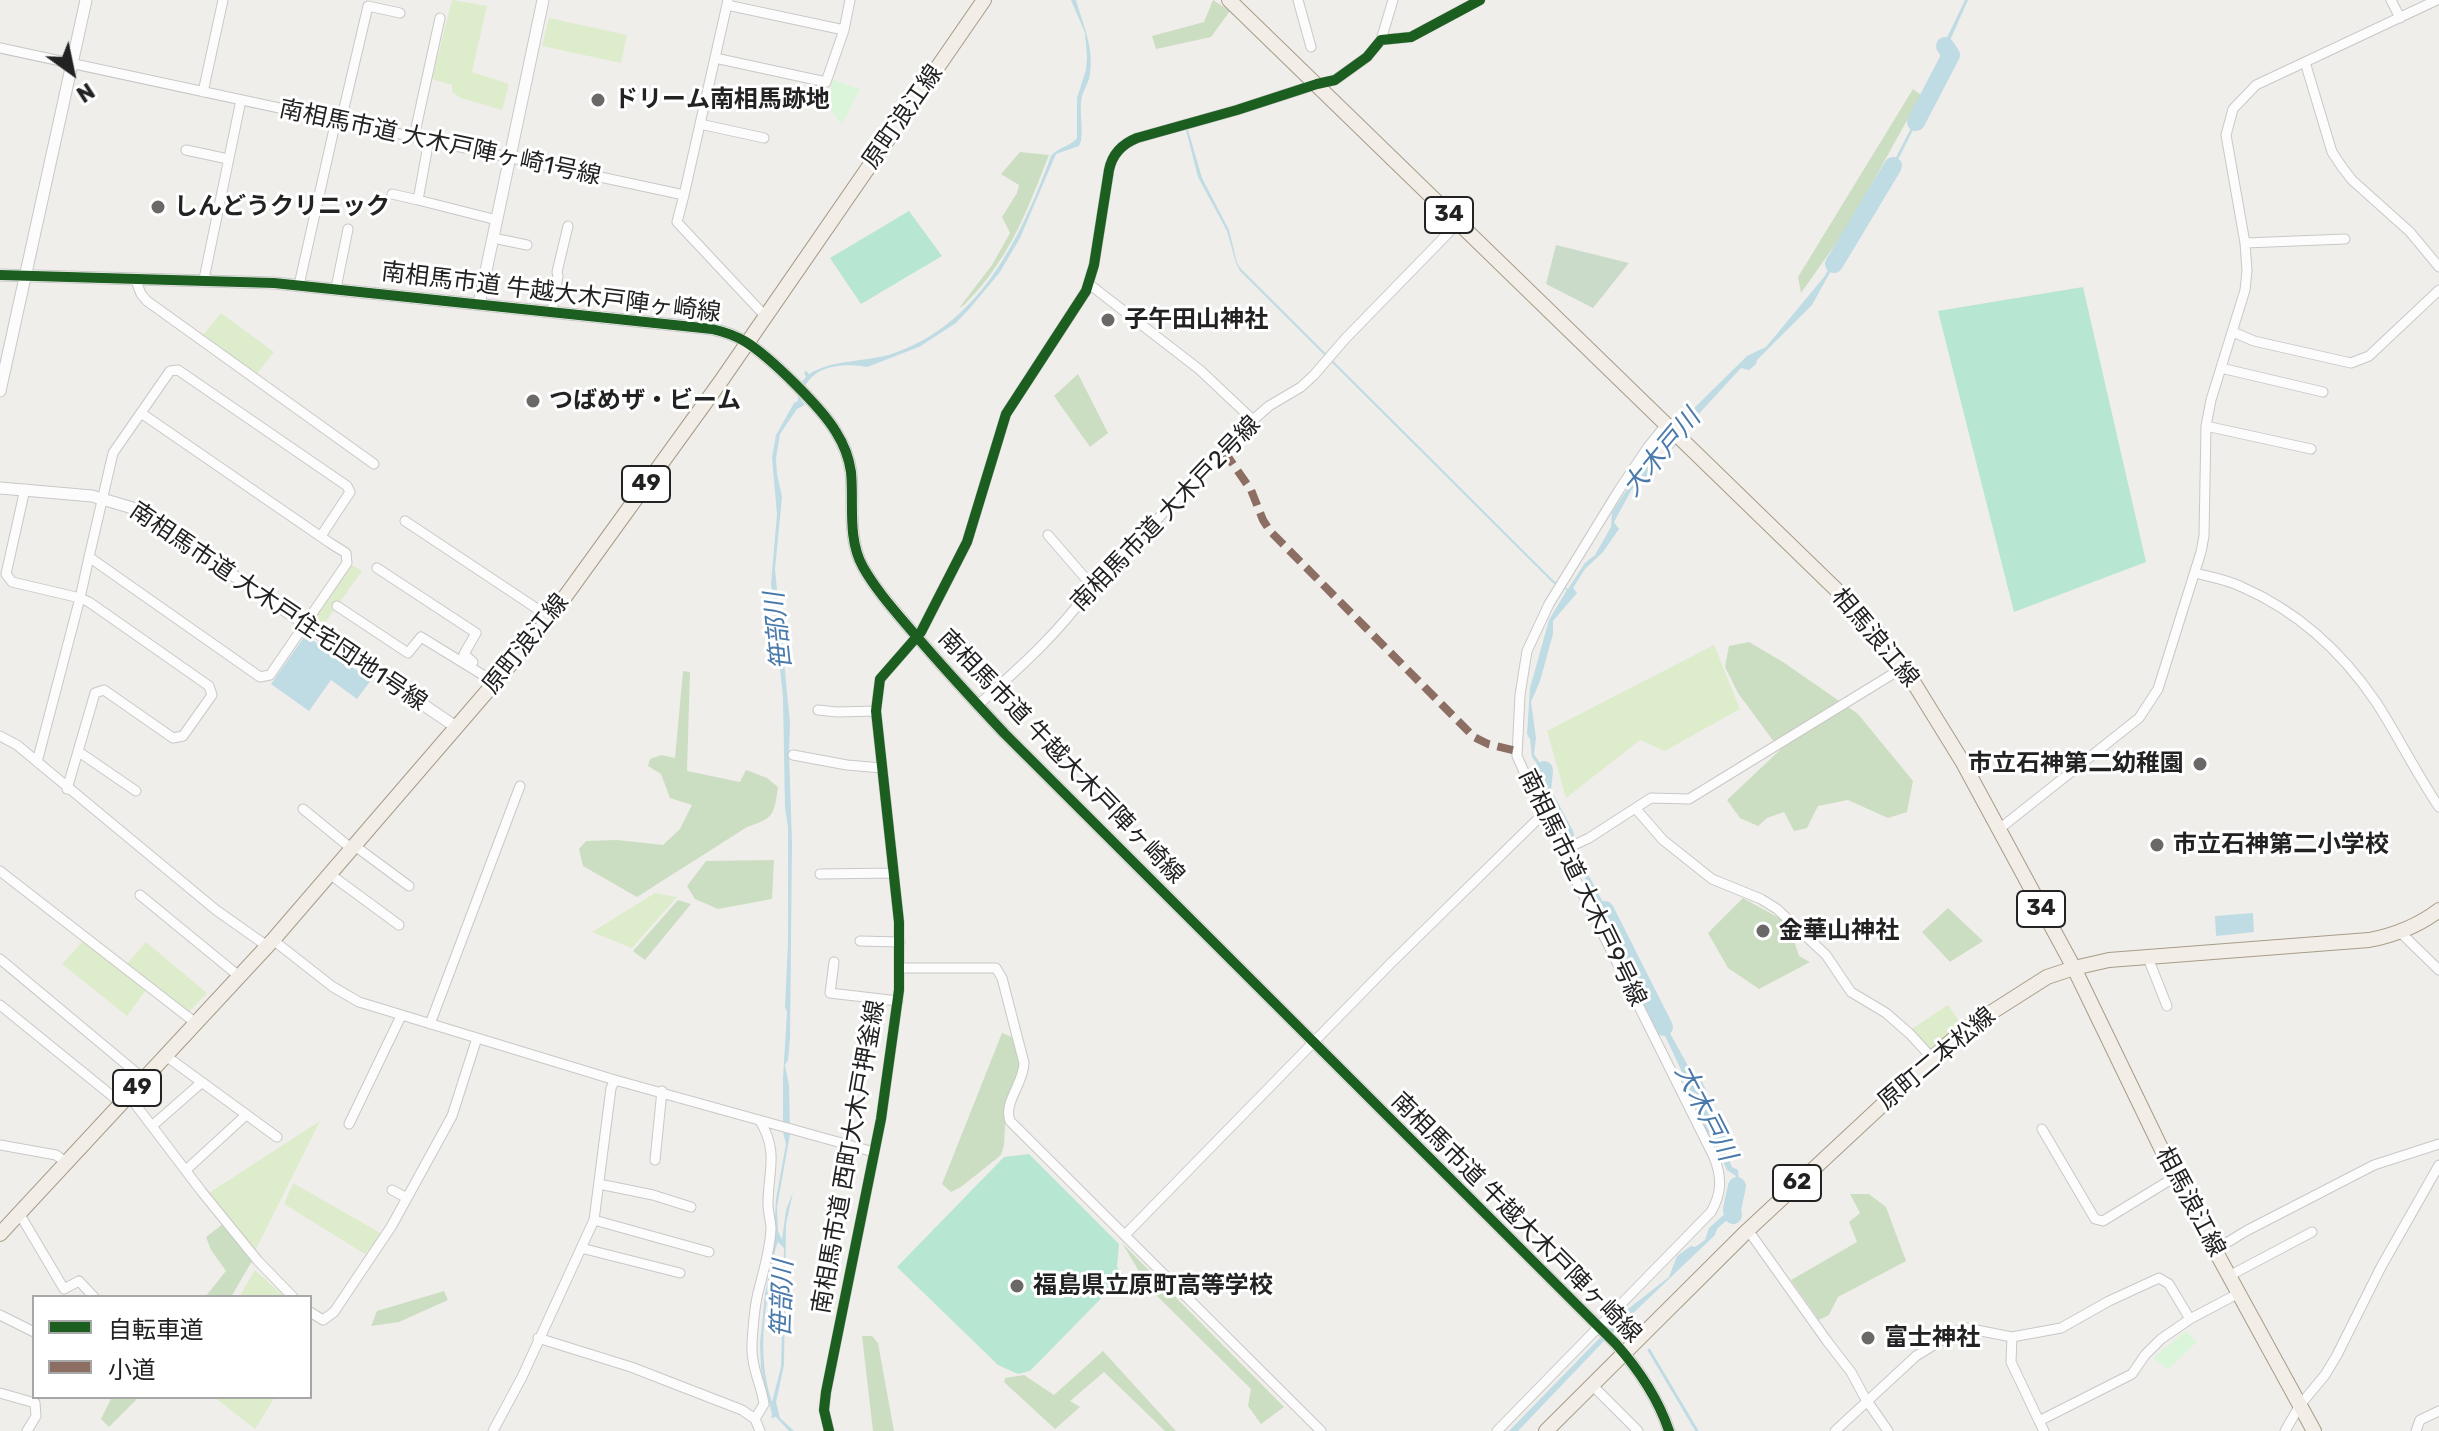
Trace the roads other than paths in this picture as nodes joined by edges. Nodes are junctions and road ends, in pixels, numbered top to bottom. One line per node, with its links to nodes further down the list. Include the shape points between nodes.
1 (86, 0): 22 (street)
2 (223, 0): 24 (street)
3 (543, 0): 32 (street)
4 (850, 0): 16 (street)
5 (984, 0): 56 (main road, 原町浪江線 / 49)
6 (1229, 0): 23 (main road, 相馬浪江線 / 34)
7 (1298, 0): 18 (street)
8 (1393, 0): 17 (street)
9 (1480, 0): 17 (street, via 1411,37)
10 (2391, 0): 15 (street)
11 (2437, 0): 15 (street)
12 (727, 2): 16 (street); 20 (street)
13 (400, 13): 26 (street, via 368,6)
14 (440, 18): 28 (street)
15 (2400, 18): 21 (street)
16 (844, 30): 20 (street, via 826,82)
17 (1381, 40): 23 (street, 南相馬市道 西町大木戸押釜線, via 1335,80)
18 (1311, 47)
19 (0, 48): 22 (street, 南相馬市道 大木戸陣ヶ崎1号線)
20 (715, 58): 27 (street)
21 (2305, 62): 43 (street, via 2256,85 2228,121); 45 (street, via 2332,152 2352,180 2410,232)
22 (72, 63): 24 (street, 南相馬市道 大木戸陣ヶ崎1号線); 47 (street)
23 (1317, 84): 38 (main road, 相馬浪江線 / 34); 50 (street, 南相馬市道 西町大木戸押釜線, via 1137,138 1118,151 1109,170)
24 (203, 92): 25 (street, 南相馬市道 大木戸陣ヶ崎1号線)
25 (241, 100): 26 (street, 南相馬市道 大木戸陣ヶ崎1号線); 33 (street)
26 (338, 120): 28 (street, 南相馬市道 大木戸陣ヶ崎1号線); 51 (street)
27 (700, 124): 29 (street); 35 (street)
28 (414, 137): 30 (street, 南相馬市道 大木戸陣ヶ崎1号線)
29 (764, 138)
30 (429, 140): 32 (street, 南相馬市道 大木戸陣ヶ崎1号線); 36 (street)
31 (186, 150): 33 (street)
32 (510, 157): 35 (street, 南相馬市道 大木戸陣ヶ崎1号線); 37 (street)
33 (228, 159): 49 (street)
34 (392, 194): 36 (street)
35 (684, 195): 56 (street, via 677,222)
36 (418, 200): 37 (street)
37 (497, 220): 41 (street)
38 (1457, 224): 63 (street, 南相馬市道 大木戸2号線, via 1314,375); 65 (main road, 相馬浪江線 / 34)
39 (568, 226): 55 (street)
40 (348, 229): 52 (street)
41 (493, 238): 44 (street); 54 (street)
42 (2345, 239): 43 (street)
43 (2245, 243): 57 (street, via 2245,290)
44 (527, 245)
45 (2439, 267)
46 (0, 275): 47 (street, 南相馬市道 牛越大木戸陣ヶ崎線)
47 (26, 276): 48 (street, 南相馬市道 牛越大木戸陣ヶ崎線); 60 (street)
48 (135, 278): 49 (street, 南相馬市道 牛越大木戸陣ヶ崎線); 67 (street, via 147,301)
49 (204, 279): 51 (street, 南相馬市道 牛越大木戸陣ヶ崎線)
50 (1089, 284): 63 (street, via 1200,370); 82 (street, 南相馬市道 西町大木戸押釜線, via 1002,422 967,542)
51 (299, 285): 52 (street, 南相馬市道 牛越大木戸陣ヶ崎線)
52 (336, 288): 54 (street, 南相馬市道 牛越大木戸陣ヶ崎線)
53 (2439, 290): 57 (street, via 2369,356 2351,363)
54 (479, 304): 55 (street, 南相馬市道 牛越大木戸陣ヶ崎線)
55 (552, 311): 58 (street, 南相馬市道 牛越大木戸陣ヶ崎線, via 712,329)
56 (766, 317): 58 (main road, 原町浪江線 / 49)
57 (2233, 332): 59 (street)
58 (747, 342): 80 (main road, 原町浪江線 / 49); 82 (street, 南相馬市道 牛越大木戸陣ヶ崎線, via 840,437 849,462 860,563)
59 (2221, 368): 61 (street); 64 (street)
60 (0, 391)
61 (2323, 392)
62 (141, 413): 70 (street, via 113,453); 73 (street); 73 (street, via 170,371 178,370 347,486 350,492)
63 (1253, 420): 77 (street, 南相馬市道 大木戸2号線)
64 (2206, 426): 66 (street); 76 (street, via 2204,536)
65 (1667, 428): 83 (main road, 相馬浪江線 / 34, via 1850,603); 100 (street, 南相馬市道 大木戸9号線, via 1627,477 1527,651 1517,756)
66 (2311, 449)
67 (374, 464)
68 (0, 488): 69 (street, 南相馬市道 大木戸住宅団地1号線)
69 (25, 489): 70 (street, 南相馬市道 大木戸住宅団地1号線); 78 (street, via 6,574 12,582)
70 (103, 498): 74 (street); 81 (street, 南相馬市道 大木戸住宅団地1号線, via 150,516)
71 (405, 521): 80 (street)
72 (1048, 535): 77 (street)
73 (321, 536): 81 (street, via 346,553 347,563)
74 (89, 557): 78 (street); 81 (street, via 260,677 270,675)
75 (377, 568): 84 (street, via 476,633 464,654)
76 (2195, 573): 97 (street, via 2241,586 2326,641 2377,704); 101 (street, via 2158,689 2139,718)
77 (1093, 587): 85 (street, 南相馬市道 大木戸2号線)
78 (80, 598): 90 (street, via 209,686 212,695 183,736 173,738 104,690 95,693); 92 (street)
79 (337, 606): 84 (street, via 408,653 421,637)
80 (551, 618): 84 (main road, 原町浪江線 / 49)
81 (306, 624): 88 (street, 南相馬市道 大木戸住宅団地1号線)
82 (917, 637): 85 (street, 南相馬市道 牛越大木戸陣ヶ崎線); 87 (street, 南相馬市道 西町大木戸押釜線, via 880,679)
83 (1904, 667): 99 (street, via 1689,799 1656,797); 101 (main road, 相馬浪江線 / 34)
84 (498, 682): 88 (main road, 原町浪江線 / 49)
85 (978, 705): 130 (street, 南相馬市道 牛越大木戸陣ヶ崎線)
86 (818, 710): 87 (street)
87 (876, 711): 93 (street, 南相馬市道 西町大木戸押釜線)
88 (456, 727): 102 (main road, 原町浪江線 / 49)
89 (0, 736): 92 (street)
90 (79, 752): 95 (street); 96 (street)
91 (793, 755): 93 (street)
92 (37, 762): 95 (street)
93 (882, 768): 105 (street, 南相馬市道 西町大木戸押釜線)
94 (520, 786): 128 (street)
95 (67, 789): 115 (street, via 216,910)
96 (136, 791)
97 (2439, 807)
98 (303, 809): 102 (street)
99 (1636, 809): 103 (street); 132 (street, via 1663,840 1712,879 1777,909 1826,955 1851,992 1886,1013)
100 (1543, 814): 103 (street, 南相馬市道 大木戸9号線); 130 (street)
101 (1998, 830): 120 (main road, 相馬浪江線 / 34)
102 (354, 848): 107 (main road, 原町浪江線 / 49); 108 (street)
103 (1561, 851): 173 (street, 南相馬市道 大木戸9号線, via 1707,1143 1720,1180 1711,1212)
104 (0, 871): 127 (street)
105 (894, 873): 106 (street); 114 (street, 南相馬市道 西町大木戸押釜線)
106 (820, 874)
107 (331, 875): 111 (street); 115 (main road, 原町浪江線 / 49)
108 (409, 886)
109 (140, 895): 122 (street)
110 (2439, 910): 112 (main road, 原町二本松線 / 62)
111 (399, 925)
112 (2400, 932): 116 (main road, 原町二本松線 / 62, via 2356,942); 121 (street)
113 (860, 941): 114 (street)
114 (900, 942): 119 (street, 南相馬市道 西町大木戸押釜線)
115 (270, 943): 122 (main road, 原町浪江線 / 49); 126 (street, via 346,995)
116 (2148, 958): 120 (main road, 原町二本松線 / 62); 125 (street)
117 (0, 959): 133 (street)
118 (834, 962): 123 (street, via 830,993)
119 (900, 968): 123 (street, 南相馬市道 西町大木戸押釜線); 161 (street, via 996,968 1024,1063 1008,1114)
120 (2074, 968): 132 (main road, 原町二本松線 / 62, via 2047,977 2007,1002); 151 (main road, 相馬浪江線 / 34)
121 (2439, 970)
122 (235, 973): 127 (main road, 原町浪江線 / 49)
123 (898, 1001): 146 (street, 南相馬市道 西町大木戸押釜線)
124 (0, 1005): 137 (street)
125 (2167, 1006)
126 (401, 1016): 128 (street); 140 (street)
127 (191, 1019): 131 (main road, 原町浪江線 / 49)
128 (430, 1024): 129 (street)
129 (477, 1038): 134 (street); 154 (street, via 452,1116)
130 (1314, 1043): 161 (street); 173 (street, 南相馬市道 牛越大木戸陣ヶ崎線)
131 (166, 1056): 133 (main road, 原町浪江線 / 49); 135 (street)
132 (1932, 1058): 158 (main road, 原町二本松線 / 62)
133 (145, 1080): 137 (main road, 原町浪江線 / 49)
134 (615, 1080): 136 (street); 152 (street)
135 (201, 1083): 138 (street); 141 (street)
136 (662, 1091): 139 (street); 148 (street)
137 (126, 1100): 141 (street); 147 (main road, 原町浪江線 / 49)
138 (246, 1115): 143 (street); 150 (street)
139 (764, 1122): 146 (street); 183 (street, via 773,1162 771,1227 752,1344 764,1404)
140 (349, 1124)
141 (152, 1126): 150 (street)
142 (2042, 1129): 151 (street, via 2095,1219 2103,1221)
143 (277, 1137)
144 (2439, 1144): 163 (street, via 2374,1165)
145 (0, 1145): 147 (street)
146 (874, 1152): 188 (street, 南相馬市道 西町大木戸押釜線, via 826,1392)
147 (61, 1159): 156 (main road, 原町浪江線 / 49)
148 (655, 1160)
149 (2439, 1165): 181 (street, via 2337,1355)
150 (186, 1170): 169 (street)
151 (2175, 1177): 163 (main road, 相馬浪江線 / 34)
152 (599, 1184): 155 (street); 157 (street)
153 (392, 1190): 154 (street)
154 (407, 1198): 170 (street, via 334,1312 323,1320)
155 (691, 1207)
156 (19, 1213): 160 (main road, 原町浪江線 / 49); 168 (street, via 64,1289 79,1281)
157 (594, 1220): 162 (street); 164 (street)
158 (1748, 1230): 177 (main road, 原町二本松線 / 62); 180 (street)
159 (2312, 1232): 166 (street)
160 (0, 1234)
161 (1125, 1235): 189 (street)
162 (581, 1248): 165 (street); 176 (street)
163 (2215, 1250): 166 (main road, 相馬浪江線 / 34)
164 (709, 1252)
165 (680, 1273)
166 (2229, 1276): 167 (main road, 相馬浪江線 / 34)
167 (2239, 1293): 172 (street); 181 (main road, 相馬浪江線 / 34)
168 (92, 1295)
169 (291, 1295)
170 (312, 1313)
171 (0, 1315): 174 (street)
172 (2190, 1319): 175 (street, via 2169,1284 2159,1278 2061,1328); 184 (street, via 2153,1347 2132,1374)
173 (1600, 1328): 177 (street, 南相馬市道 牛越大木戸陣ヶ崎線); 190 (street, 南相馬市道 大木戸9号線)
174 (32, 1331)
175 (2012, 1337): 180 (street, via 1966,1328 1955,1332 1916,1356); 184 (street, via 2011,1362)
176 (538, 1338): 183 (street, via 631,1367); 186 (street)
177 (1620, 1348): 178 (main road, 原町二本松線 / 62); 193 (street, 南相馬市道 牛越大木戸陣ヶ崎線, via 1645,1381)
178 (1592, 1385): 191 (main road, 原町二本松線 / 62); 192 (street)
179 (0, 1393): 185 (street, via 35,1403 36,1416)
180 (1867, 1401): 194 (street); 195 (street)
181 (2300, 1405): 196 (street); 197 (main road, 相馬浪江線 / 34)
182 (2439, 1411): 198 (street, via 2420,1420)
183 (755, 1419): 187 (street)
184 (2041, 1426)
185 (27, 1431)
186 (493, 1431)
187 (760, 1431)
188 (829, 1431)
189 (1321, 1431)
190 (1497, 1431)
191 (1546, 1431)
192 (1638, 1431)
193 (1669, 1431)
194 (1835, 1431)
195 (1888, 1431)
196 (2285, 1431)
197 (2314, 1431)
198 (2416, 1431)

